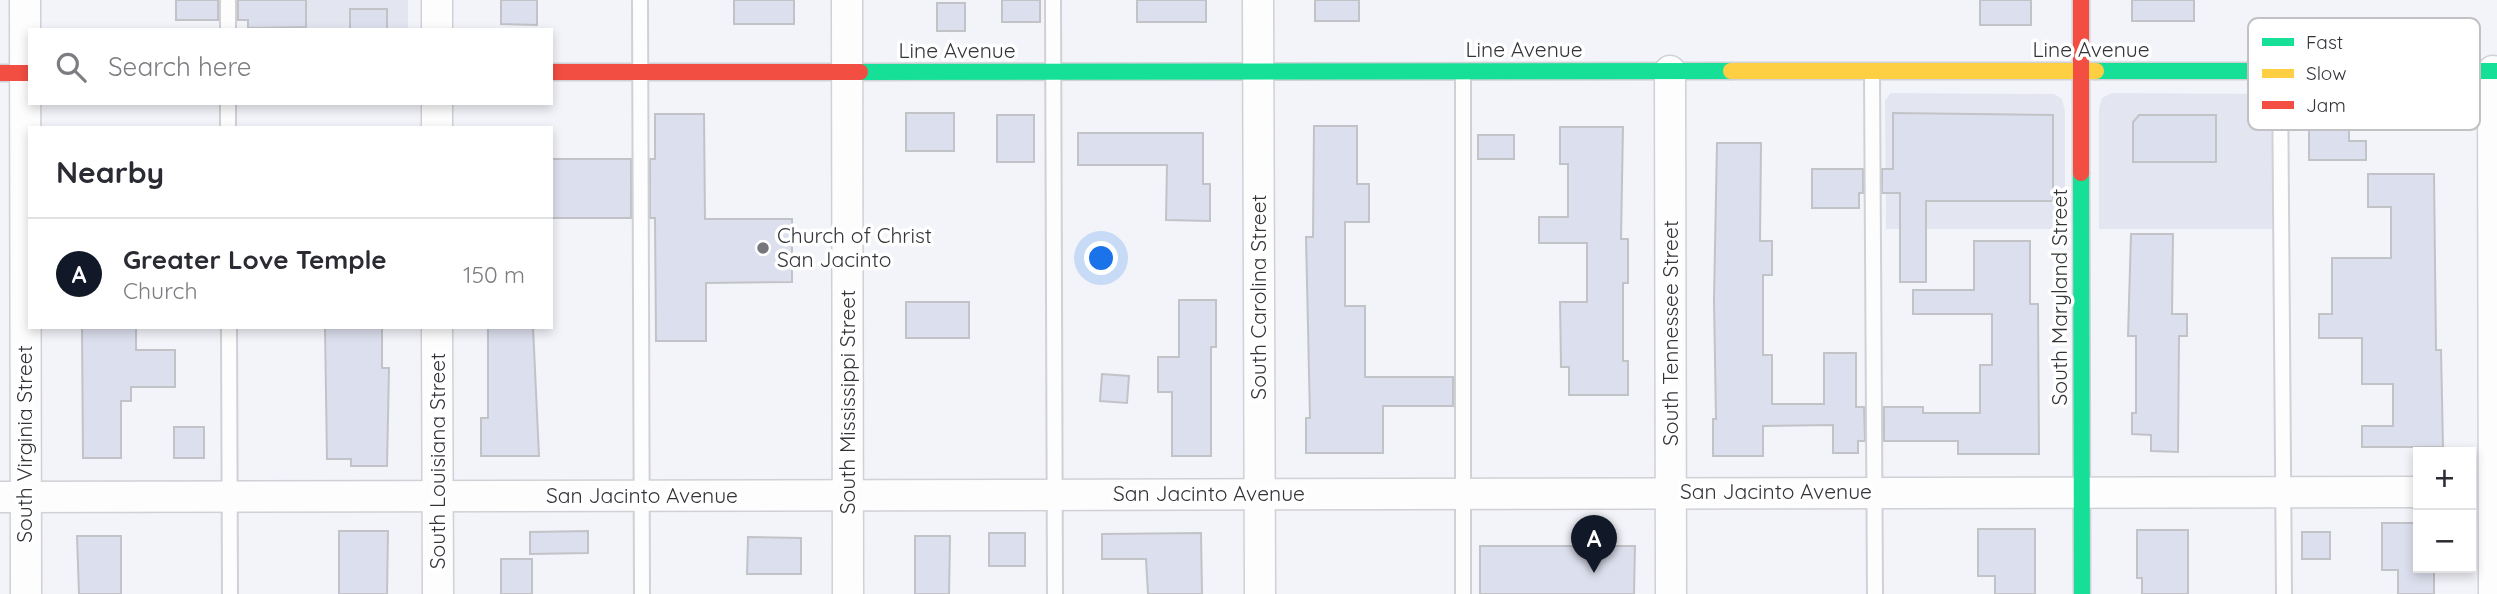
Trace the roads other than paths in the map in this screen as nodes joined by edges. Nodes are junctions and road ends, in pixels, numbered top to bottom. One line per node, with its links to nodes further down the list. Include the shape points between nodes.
1 (25, 0): 22 (street, South Virginia Street)
2 (228, 0): 9 (lane)
3 (437, 0): 10 (street)
4 (640, 0): 18 (lane)
5 (847, 0): 19 (street, South Mississippi Street)
6 (1053, 0): 20 (lane)
7 (1258, 0): 21 (street, South Carolina Street)
8 (2081, 0): 14 (main road, South Maryland Street)
9 (228, 28)
10 (437, 28)
11 (1463, 71): 12 (main road, Line Avenue); 21 (main road, Line Avenue); 36 (lane)
12 (1670, 71): 13 (main road, Line Avenue); 30 (street, South Tennessee Street)
13 (1872, 71): 14 (main road, Line Avenue); 31 (lane)
14 (2081, 71): 15 (main road, Line Avenue); 32 (main road, South Maryland Street)
15 (2248, 71)
16 (2495, 71): 35 (street)
17 (553, 72): 18 (main road, Line Avenue)
18 (640, 72): 19 (main road, Line Avenue); 40 (lane)
19 (847, 72): 20 (main road, Line Avenue); 41 (street, South Mississippi Street)
20 (1054, 72): 21 (main road, Line Avenue); 37 (lane)
21 (1258, 72): 38 (street, South Carolina Street)
22 (18, 73): 42 (street, South Virginia Street)
23 (228, 105): 25 (lane)
24 (437, 105): 26 (street)
25 (228, 126)
26 (437, 126)
27 (2280, 130): 33 (lane)
28 (229, 329): 43 (lane)
29 (437, 329): 39 (street, South Louisiana Street)
30 (1671, 492): 31 (street, San Jacinto Avenue); 36 (street, San Jacinto Avenue); 52 (street, South Tennessee Street)
31 (1874, 492): 32 (street, San Jacinto Avenue); 53 (lane)
32 (2082, 492): 33 (street, San Jacinto Avenue); 54 (main road, South Maryland Street)
33 (2282, 492): 34 (street, San Jacinto Avenue); 55 (lane)
34 (2413, 492)
35 (2487, 492): 56 (street)
36 (1462, 493): 38 (street, San Jacinto Avenue); 51 (lane)
37 (1056, 495): 38 (street, San Jacinto Avenue); 41 (street, San Jacinto Avenue); 49 (lane)
38 (1259, 495): 50 (street, South Carolina Street)
39 (438, 496): 40 (street, San Jacinto Avenue); 43 (street, San Jacinto Avenue); 46 (street, South Louisiana Street)
40 (641, 496): 41 (street, San Jacinto Avenue); 47 (lane)
41 (848, 496): 48 (street, South Mississippi Street)
42 (13, 497): 43 (street, San Jacinto Avenue); 44 (street, South Virginia Street)
43 (230, 497): 45 (lane)
44 (26, 594)
45 (230, 594)
46 (438, 594)
47 (642, 594)
48 (848, 594)
49 (1055, 594)
50 (1259, 594)
51 (1463, 594)
52 (1671, 594)
53 (1875, 594)
54 (2082, 594)
55 (2284, 594)
56 (2494, 594)

